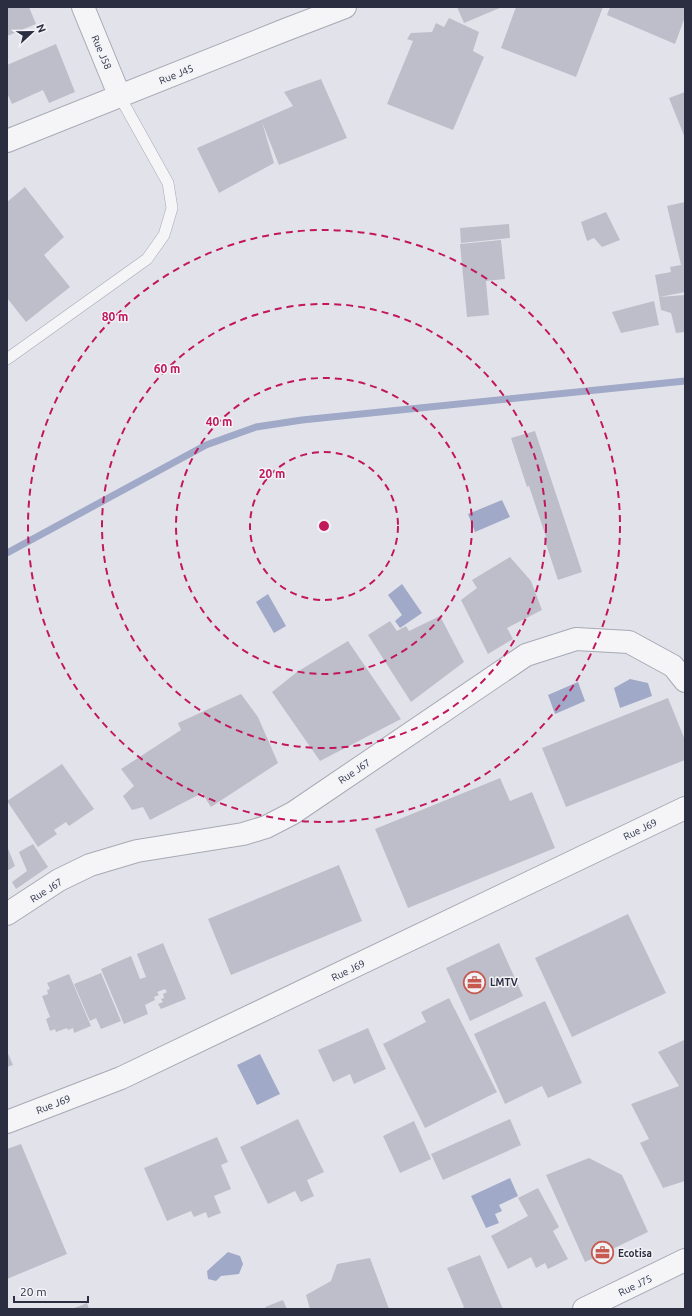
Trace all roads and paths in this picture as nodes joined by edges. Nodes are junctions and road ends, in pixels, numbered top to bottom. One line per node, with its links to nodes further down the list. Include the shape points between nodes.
1 (83, 7): 3 (street, Rue J58)
2 (345, 7): 3 (street, Rue J45)
3 (120, 96): 4 (street, Rue J45); 5 (lane, via 168,183 172,208 164,235 147,259)
4 (7, 142)
5 (7, 359)
6 (685, 681): 8 (street, Rue J67, via 673,666 629,642 576,639 526,655 293,813 266,827 243,834 137,851 90,865 59,880)
7 (685, 808): 9 (street, Rue J69, via 122,1078)
8 (7, 914)
9 (7, 1122)
10 (685, 1260): 11 (street, Rue J75)
11 (584, 1309)

